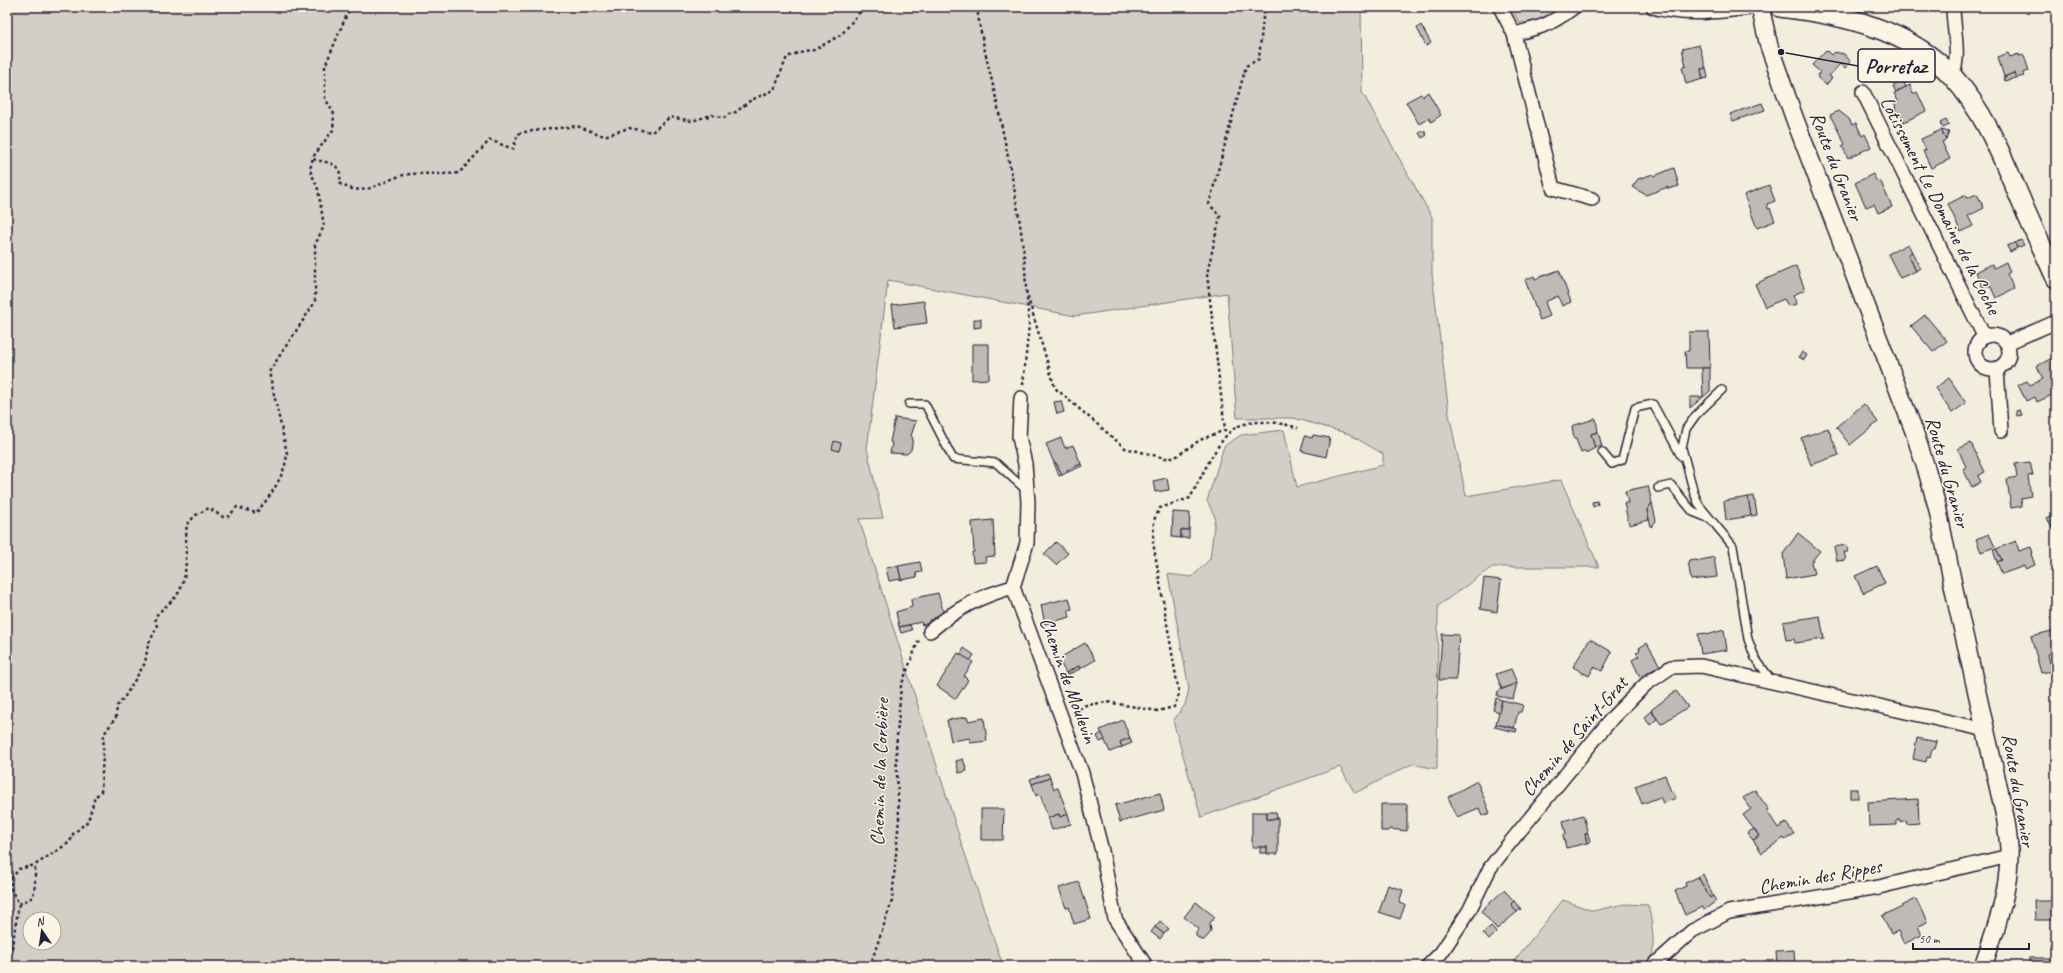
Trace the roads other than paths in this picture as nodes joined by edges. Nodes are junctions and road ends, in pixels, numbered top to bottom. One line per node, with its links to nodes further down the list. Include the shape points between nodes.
1 (1500, 7): 7 (street)
2 (1574, 7): 7 (street, via 1553,23)
3 (1653, 7): 4 (street, via 1688,12)
4 (1760, 7): 28 (street, Route du Granier, via 1769,46 1794,117 1898,388 1927,471)
5 (1780, 7): 8 (main road, via 1834,16 1892,34 1911,44)
6 (1952, 7): 8 (street, via 1957,59)
7 (1514, 34): 10 (street, via 1553,188)
8 (1952, 75): 11 (main road, via 1982,118)
9 (1862, 92): 13 (street, Lotissement Le Domaine de la Coche)
10 (1592, 199)
11 (2056, 278)
12 (2056, 322): 14 (street)
13 (1984, 336): 14 (street, Lotissement Le Domaine de la Coche, via 1997,335); 15 (street, Lotissement Le Domaine de la Coche, via 1977,343 1974,353 1978,362 1986,369)
14 (2007, 343): 15 (street, via 2010,353 2006,363)
15 (1997, 369): 19 (street)
16 (1722, 390): 21 (lane, via 1696,415 1686,429 1682,448)
17 (1021, 398): 23 (street, via 1019,437 1025,464)
18 (909, 404): 23 (lane, via 925,404 953,459 996,463)
19 (2001, 431)
20 (1602, 452): 21 (lane, via 1612,464 1622,460 1635,408 1653,404)
21 (1684, 462): 24 (lane, via 1694,493)
22 (1658, 488): 24 (lane, via 1671,485 1693,512)
23 (1027, 492): 25 (street, via 1027,543)
24 (1708, 518): 27 (lane, via 1733,546 1748,638 1755,658)
25 (1013, 587): 26 (street, via 985,595 950,615); 30 (street, Chemin de Moulevin, via 1082,773 1102,851 1115,919)
26 (930, 631)
27 (1773, 683): 28 (street, Chemin de Saint-Grat); 31 (street, Chemin de Saint-Grat, via 1701,666 1671,667 1646,684 1613,717 1490,868 1469,911 1441,953)
28 (1986, 730): 29 (street, Route du Granier, via 2006,821)
29 (2009, 856): 32 (street, Chemin des Rippes, via 1879,887 1729,912 1692,930); 33 (street, Route du Granier, via 2003,905)
30 (1146, 966)
31 (1428, 966)
32 (1653, 966)
33 (1983, 966)

